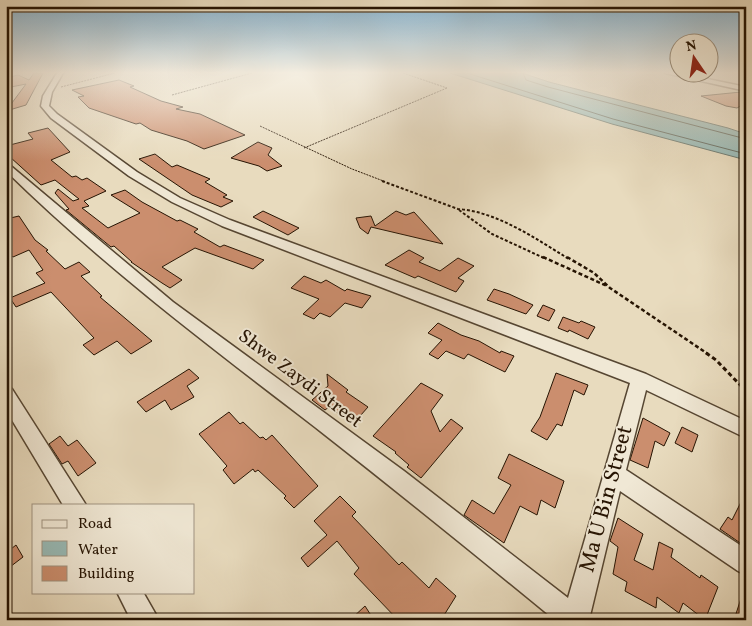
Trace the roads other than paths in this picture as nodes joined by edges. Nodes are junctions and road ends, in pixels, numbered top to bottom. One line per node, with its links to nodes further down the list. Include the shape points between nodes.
1 (45, 102): 3 (street, via 54,116 133,174 176,200 262,238)
2 (6, 165): 10 (street, Shwe Zaydi Street, via 168,306 397,478)
3 (640, 379): 5 (street); 6 (street, Ma U Bin Street)
4 (6, 394): 7 (street)
5 (746, 430)
6 (613, 474): 8 (street); 10 (street, Ma U Bin Street)
7 (74, 504)
8 (746, 563)
9 (130, 594): 11 (street)
10 (576, 619)
11 (146, 620)

